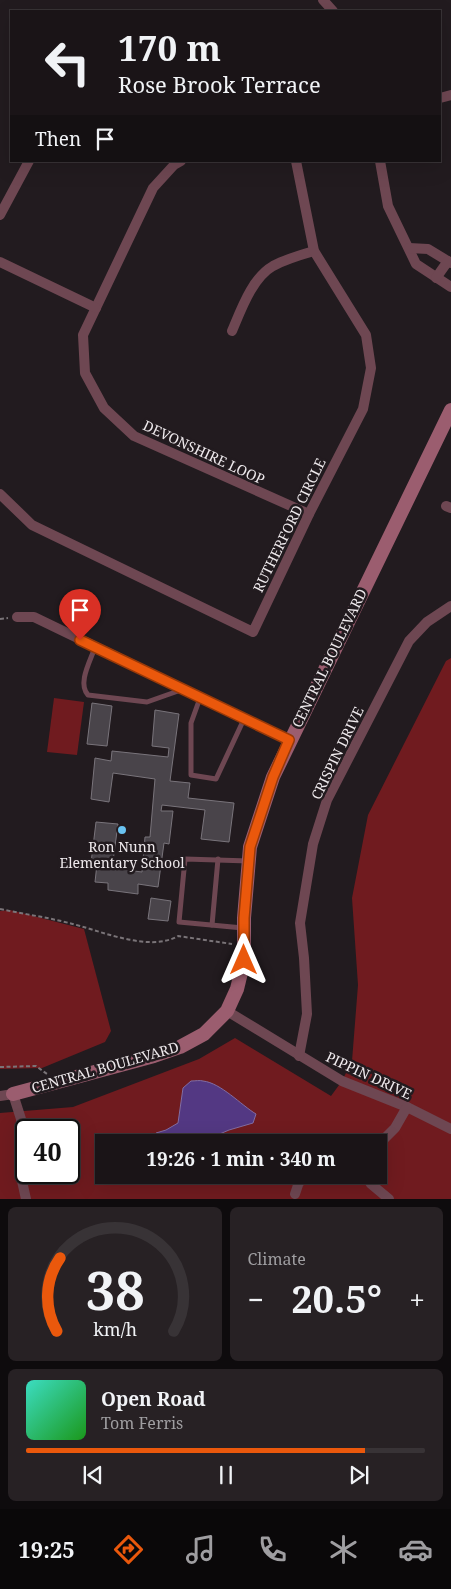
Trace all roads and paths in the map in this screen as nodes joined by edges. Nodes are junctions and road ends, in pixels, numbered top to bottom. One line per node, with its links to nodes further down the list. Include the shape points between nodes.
1 (323, 0): 2 (street)
2 (332, 10)
3 (28, 162): 7 (street)
4 (180, 162): 14 (street, DEVONSHIRE LOOP, via 153,188)
5 (296, 162): 9 (street, RUTHERFORD CIRCLE)
6 (380, 162): 8 (street, via 388,206)
7 (0, 214)
8 (409, 248): 11 (street, via 428,249); 12 (street, via 416,264)
9 (314, 251): 15 (street, via 271,267 253,286); 18 (street, RUTHERFORD CIRCLE, via 366,335 371,368 363,409)
10 (0, 262): 14 (street)
11 (450, 262): 12 (street)
12 (436, 278): 13 (street)
13 (451, 287)
14 (96, 308): 18 (street, DEVONSHIRE LOOP, via 83,335 85,373 104,408 134,436)
15 (232, 331)
16 (451, 410): 25 (street, CENTRAL BOULEVARD)
17 (0, 494): 18 (street, RUTHERFORD CIRCLE, via 32,525 253,632)
18 (309, 514)
19 (451, 606): 33 (street, CRISPIN DRIVE, via 427,622 409,641 327,800 313,844 300,923 307,1014)
20 (17, 617): 21 (street, via 34,617)
21 (95, 647): 22 (street); 22 (lane, via 84,681 88,695 147,702)
22 (183, 689): 23 (street)
23 (200, 698): 24 (street); 24 (lane, via 191,723 192,775 216,779)
24 (244, 719): 25 (street)
25 (289, 740): 27 (street, CENTRAL BOULEVARD, via 273,777 250,847)
26 (218, 860): 27 (lane); 29 (lane); 29 (lane, via 185,858 179,922)
27 (249, 860): 30 (street, CENTRAL BOULEVARD)
28 (0, 909): 31 (path, via 128,939 170,941 178,936)
29 (212, 925): 30 (lane)
30 (244, 928): 31 (street, CENTRAL BOULEVARD)
31 (244, 944): 32 (street, CENTRAL BOULEVARD, via 244,960 237,988)
32 (227, 1011): 33 (street, PIPPIN DRIVE); 35 (street, CENTRAL BOULEVARD, via 204,1034 180,1047)
33 (299, 1056): 37 (street, PIPPIN DRIVE, via 342,1081)
34 (0, 1067): 35 (path, via 36,1066 46,1072)
35 (51, 1084): 36 (street, CENTRAL BOULEVARD)
36 (6, 1095): 43 (street, via 20,1119 22,1180)
37 (407, 1107): 38 (street, PIPPIN DRIVE); 39 (street)
38 (451, 1129)
39 (387, 1136)
40 (298, 1184): 42 (street)
41 (370, 1184): 44 (street)
42 (295, 1194)
43 (26, 1199)
44 (389, 1199)

